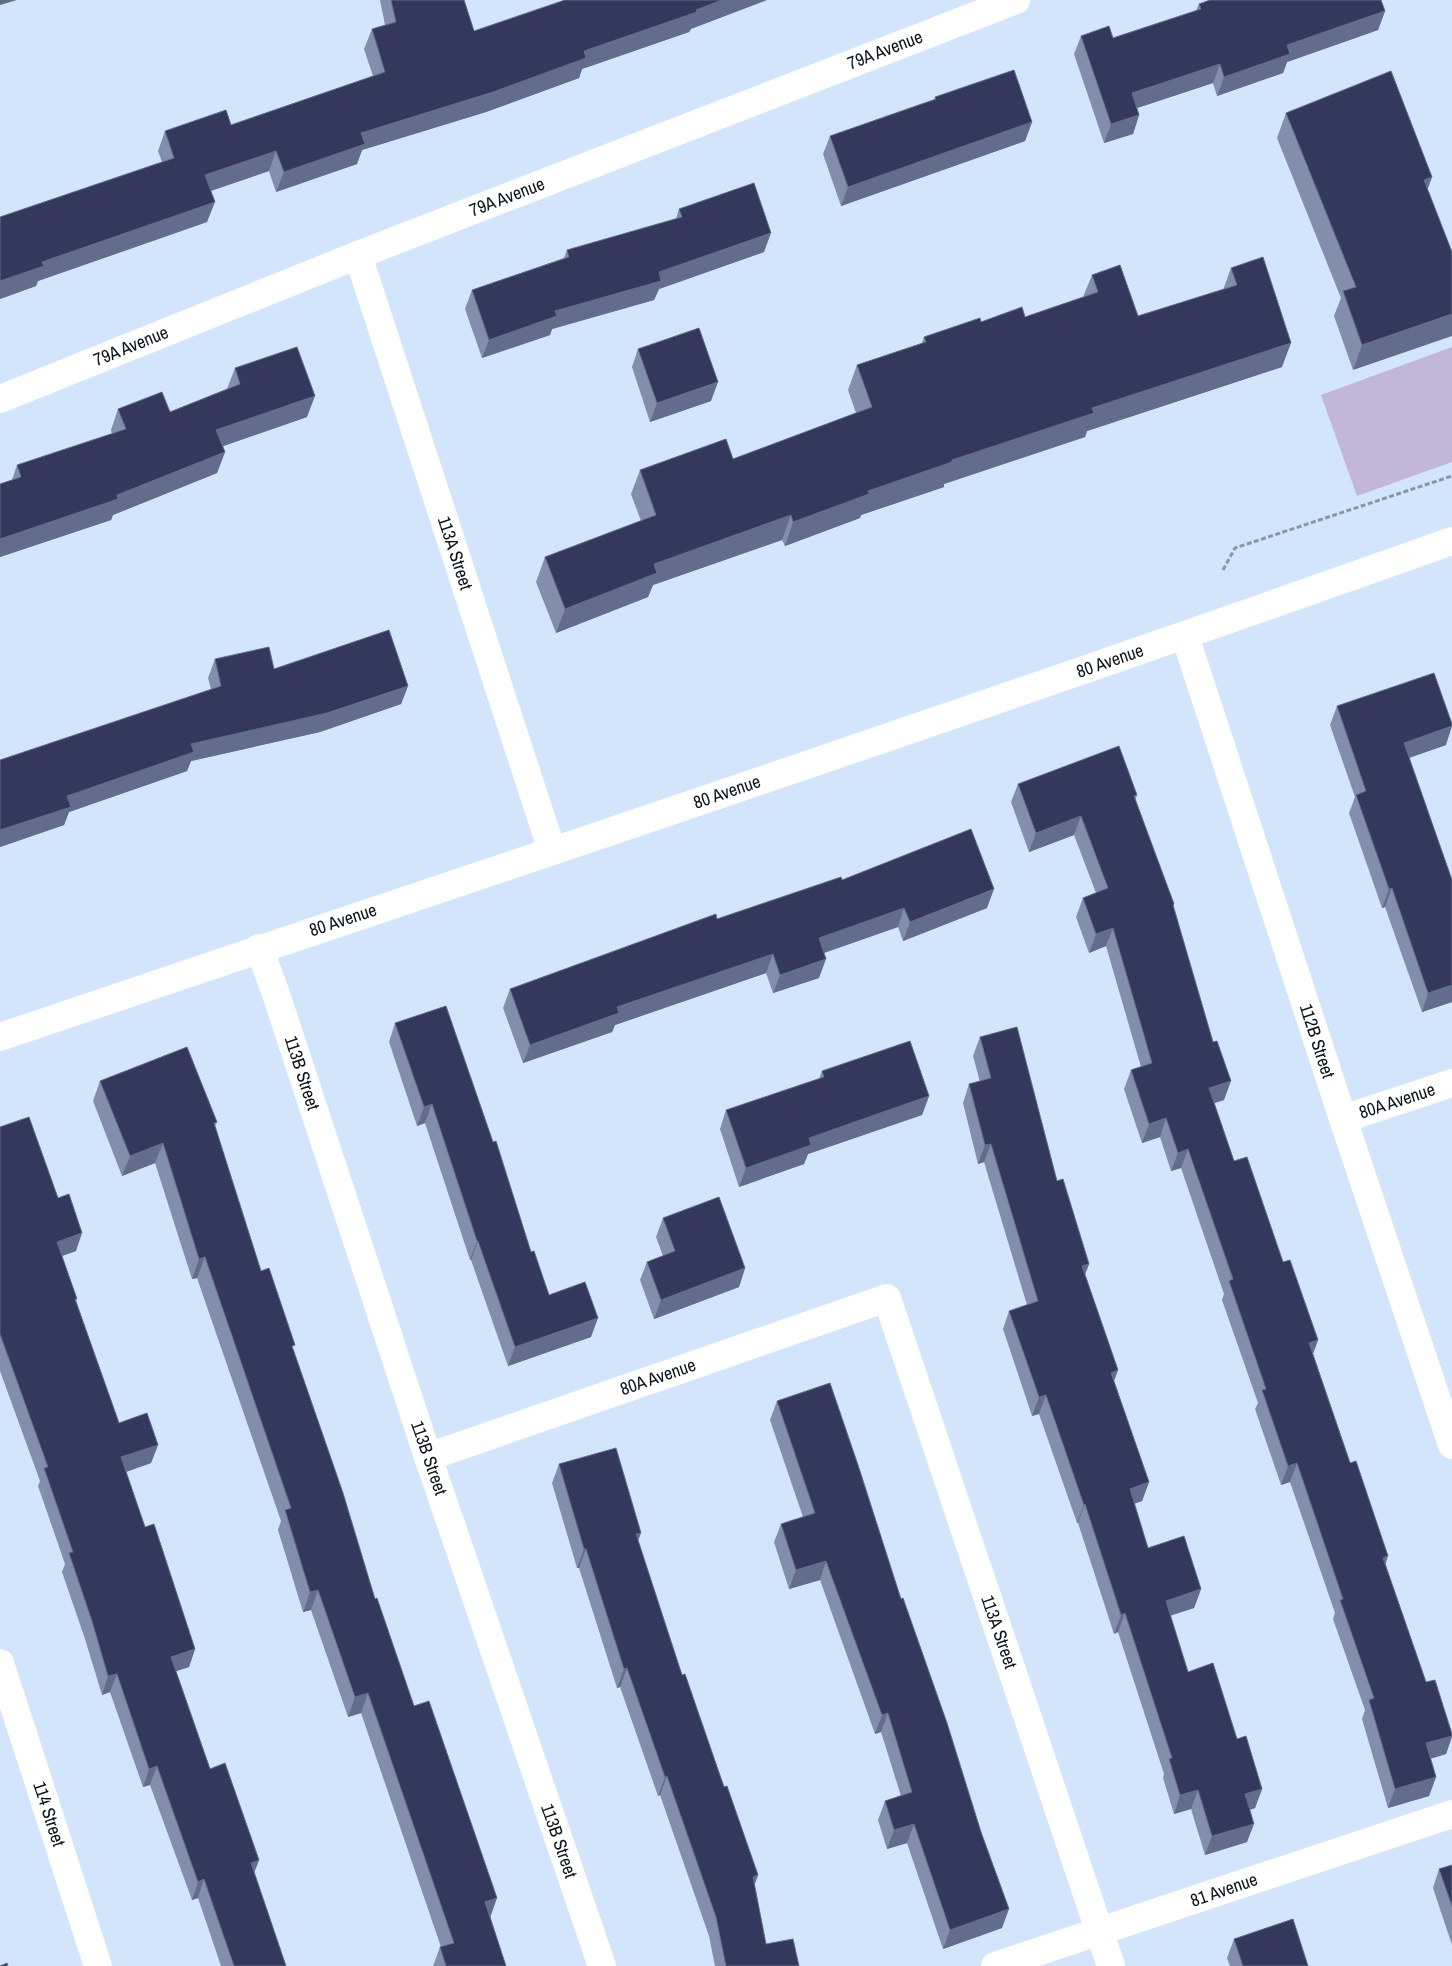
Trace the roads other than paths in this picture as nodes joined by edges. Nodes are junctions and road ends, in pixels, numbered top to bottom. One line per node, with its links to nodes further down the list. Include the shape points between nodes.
1 (1016, 0): 2 (street, 79A Avenue)
2 (358, 255): 3 (street, 79A Avenue); 6 (street, 113A Street)
3 (0, 399)
4 (1452, 541): 5 (street, 80 Avenue)
5 (1184, 636): 6 (street, 80 Avenue); 10 (street, 112B Street)
6 (552, 852): 7 (street, 80 Avenue)
7 (259, 948): 8 (street, 80 Avenue); 13 (street, 113B Street)
8 (0, 1037)
9 (1452, 1083): 10 (street, 80A Avenue)
10 (1343, 1119): 12 (street, 112B Street)
11 (887, 1298): 13 (street, 80A Avenue); 16 (street, 113A Street)
12 (1452, 1445)
13 (428, 1457): 18 (street, 113B Street)
14 (0, 1663): 17 (street, 114 Street)
15 (1452, 1814): 16 (street, 81 Avenue)
16 (1100, 1932): 19 (street, 81 Avenue); 20 (street, 113A Street)
17 (98, 1966)
18 (602, 1966)
19 (995, 1966)
20 (1111, 1966)

